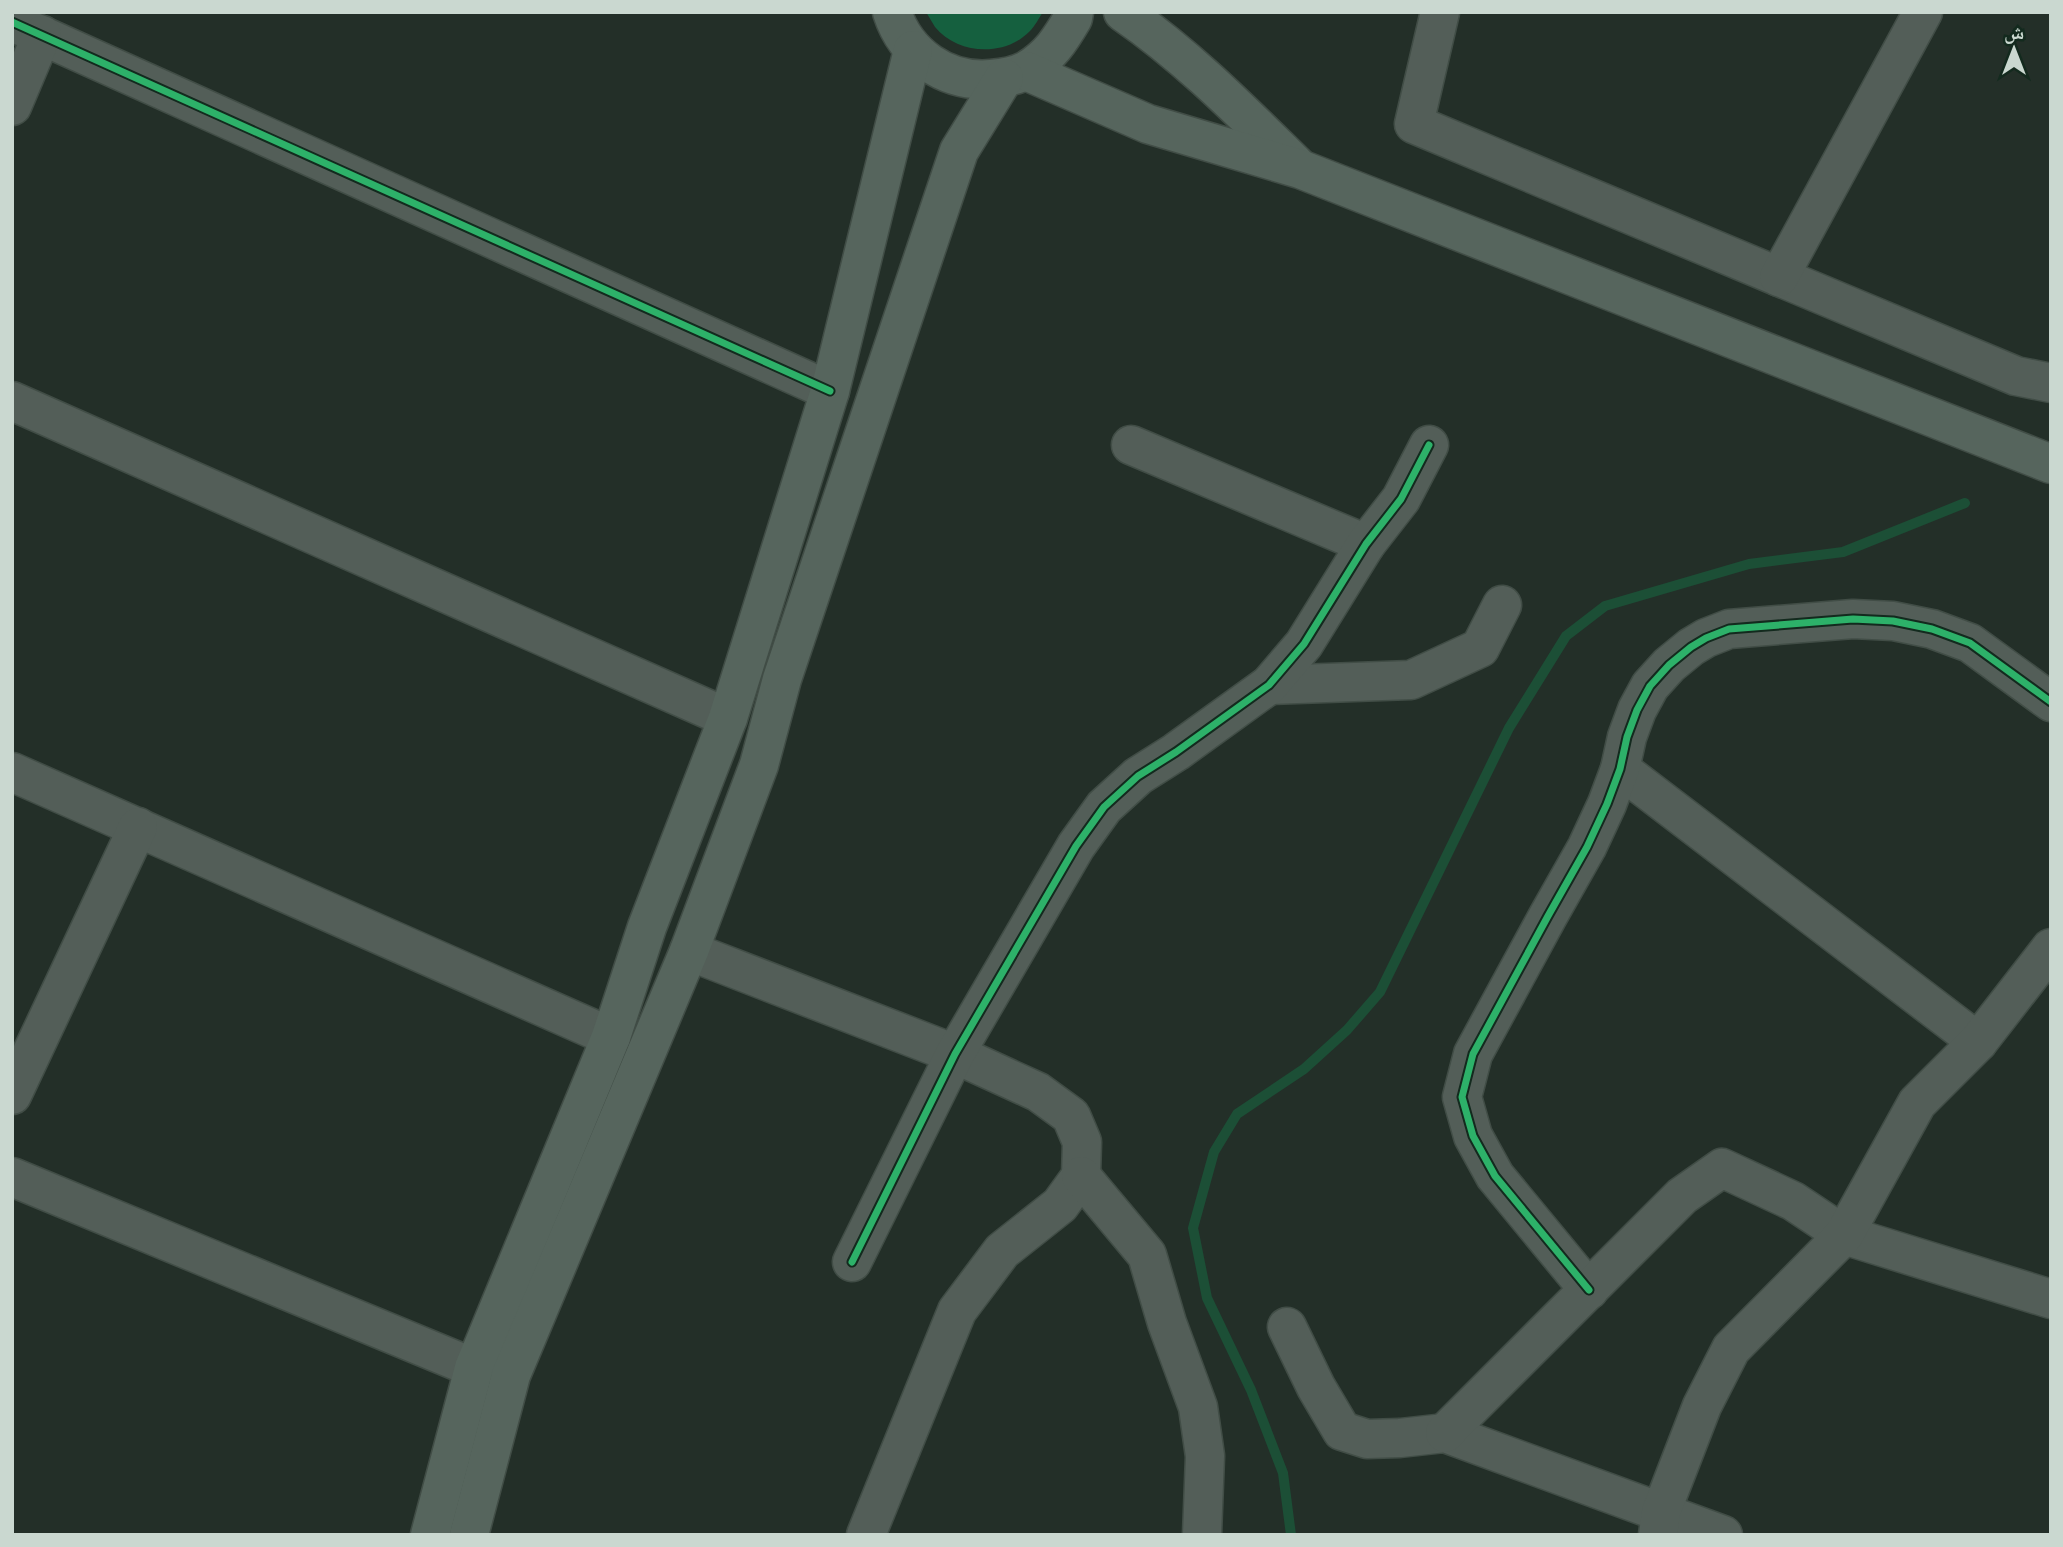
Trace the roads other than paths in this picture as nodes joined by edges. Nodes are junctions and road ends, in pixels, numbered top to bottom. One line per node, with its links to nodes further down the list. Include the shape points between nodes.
1 (1074, 12): 7 (main road, via 1054,49)
2 (1123, 12): 9 (main road, via 1221,92)
3 (1440, 12): 10 (street, via 1414,124)
4 (1923, 12): 10 (street)
5 (892, 25): 7 (main road, via 932,66 955,76 979,80); 12 (main road)
6 (27, 29): 8 (street); 12 (street)
7 (1015, 74): 9 (main road, via 1148,124); 26 (main road, via 959,151 782,679 759,765)
8 (12, 106)
9 (1300, 169): 16 (main road)
10 (1779, 277): 11 (street, via 2016,376)
11 (2051, 383)
12 (830, 391): 21 (main road)
13 (12, 401): 21 (street)
14 (1131, 445): 17 (street)
15 (1429, 445): 17 (street, via 1401,499)
16 (2051, 464)
17 (1366, 544): 19 (street, via 1304,644)
18 (1502, 605): 19 (street, via 1480,648 1411,680)
19 (1269, 685): 29 (street, via 1139,776 1104,807 1076,846)
20 (2051, 702): 22 (street, via 1970,643 1932,629 1853,619 1729,629 1690,647 1650,686 1627,737)
21 (728, 718): 27 (main road, via 647,927)
22 (1620, 768): 28 (street); 35 (street, via 1587,848 1474,1054 1462,1097 1474,1136 1495,1176)
23 (12, 772): 24 (street)
24 (138, 827): 27 (street); 30 (street)
25 (2051, 948): 28 (street)
26 (689, 951): 29 (street); 42 (main road, via 511,1375)
27 (611, 1037): 38 (main road)
28 (1978, 1042): 33 (street, via 1917,1103)
29 (956, 1054): 31 (street, via 1038,1092 1071,1116 1082,1142); 34 (street)
30 (12, 1095)
31 (1081, 1176): 43 (street, via 1060,1205 1002,1251 957,1311); 44 (street, via 1147,1255 1198,1407 1205,1456)
32 (12, 1177): 38 (street)
33 (1843, 1235): 35 (street, via 1793,1201 1722,1168 1682,1196); 36 (street); 40 (street, via 1731,1349 1702,1406)
34 (852, 1262)
35 (1589, 1290): 39 (street)
36 (2051, 1299)
37 (1287, 1327): 39 (street, via 1342,1431 1367,1440)
38 (474, 1368): 41 (main road)
39 (1445, 1433): 40 (street)
40 (1660, 1523): 45 (street)
41 (430, 1535)
42 (469, 1535)
43 (866, 1535)
44 (1202, 1535)
45 (1723, 1535)

